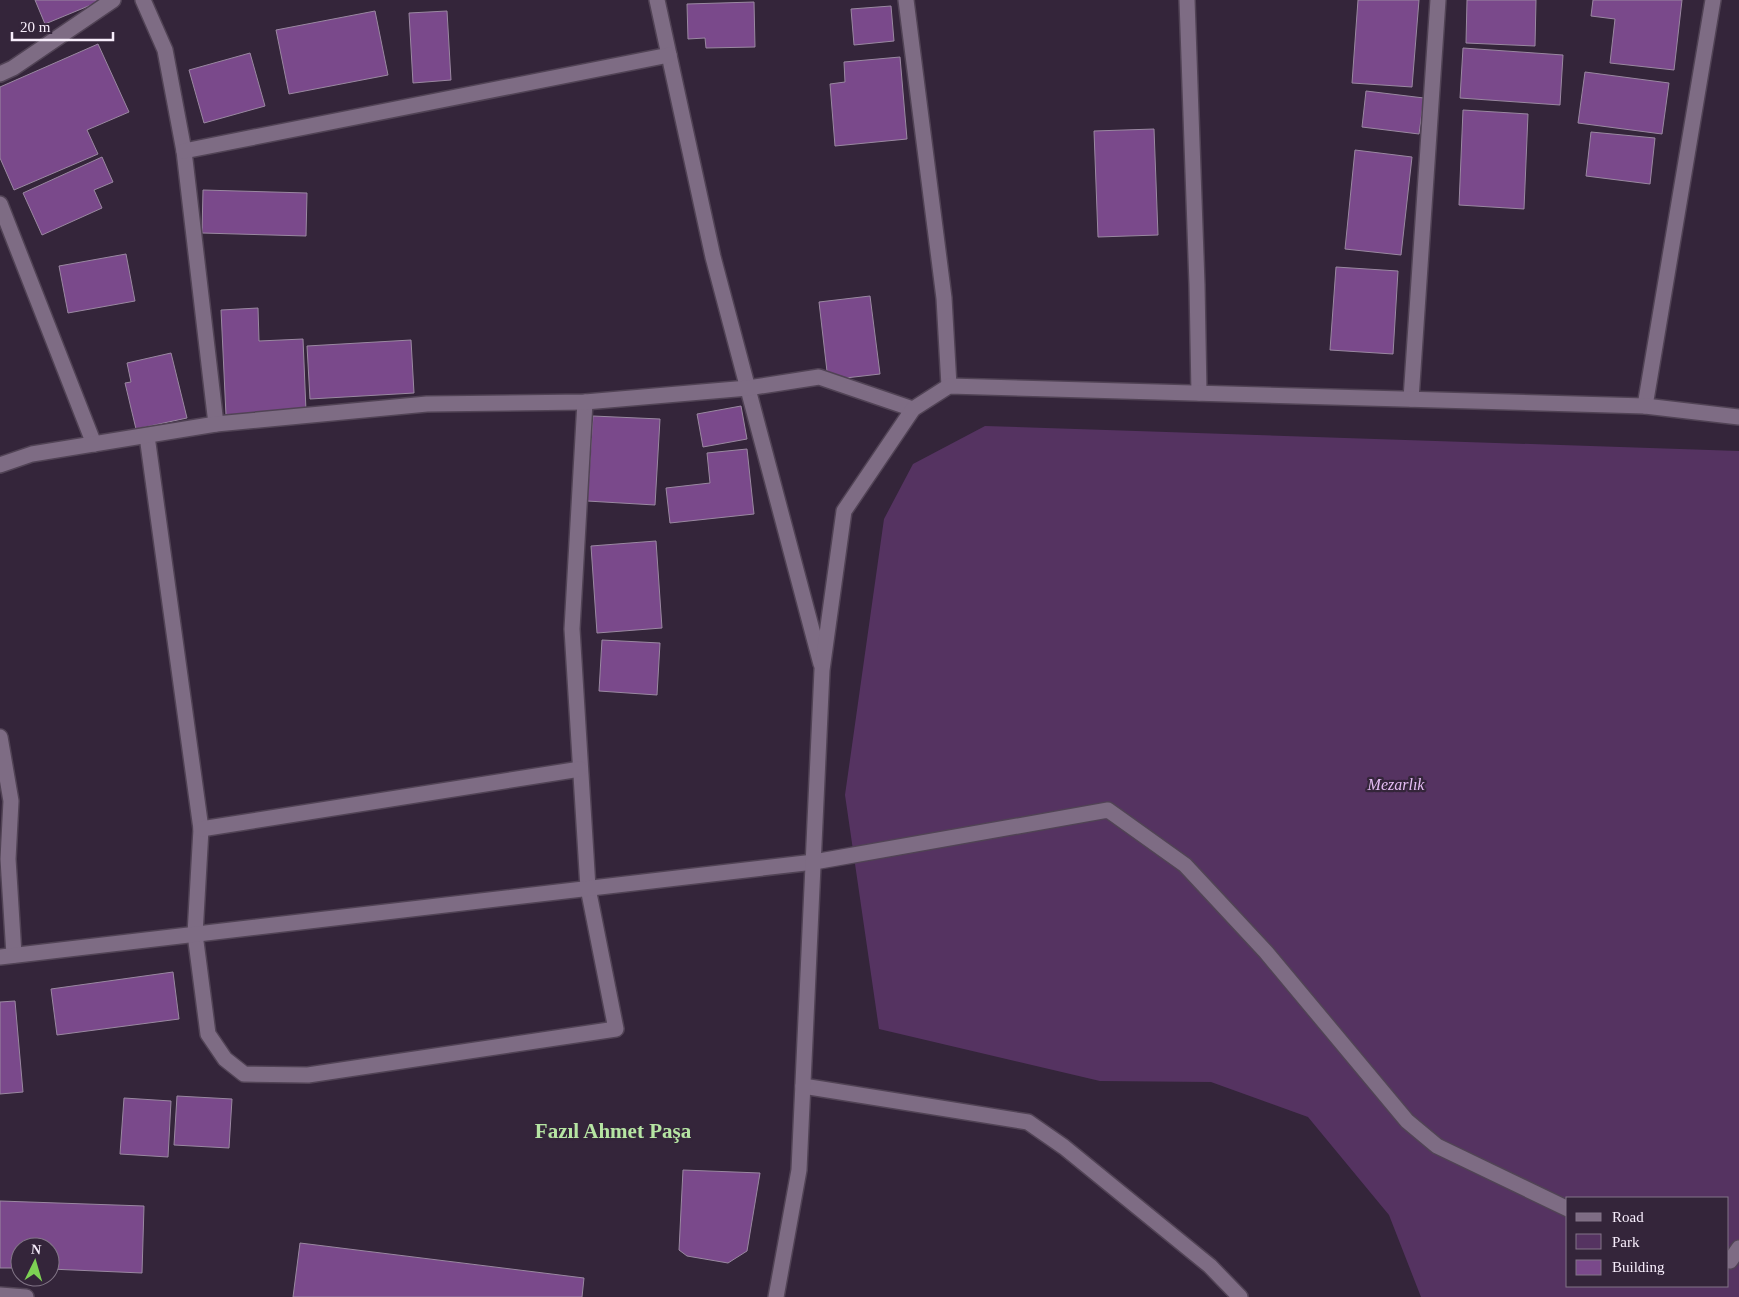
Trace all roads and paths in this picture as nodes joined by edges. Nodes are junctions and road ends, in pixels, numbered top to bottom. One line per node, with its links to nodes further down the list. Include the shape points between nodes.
1 (113, 0): 9 (street)
2 (143, 0): 10 (street, via 165,50)
3 (657, 0): 8 (street)
4 (906, 0): 12 (street, via 944,298)
5 (1187, 0): 14 (street)
6 (1438, 0): 15 (street)
7 (1713, 0): 17 (street)
8 (669, 55): 10 (street); 13 (street, via 713,256)
9 (0, 74)
10 (184, 150): 20 (street)
11 (0, 204): 22 (street)
12 (949, 386): 14 (street); 18 (street)
13 (748, 388): 16 (street); 18 (street, via 818,377); 24 (street)
14 (1199, 393): 15 (street)
15 (1410, 399): 17 (street)
16 (585, 402): 20 (street, via 427,404); 26 (street, via 572,629)
17 (1645, 406): 19 (street)
18 (913, 409): 24 (street, via 844,511)
19 (1739, 417)
20 (216, 424): 21 (street)
21 (147, 436): 22 (street); 27 (street)
22 (94, 444): 23 (street, via 32,454)
23 (0, 465)
24 (822, 670): 28 (street)
25 (0, 736): 31 (street, via 11,800)
26 (580, 769): 27 (street); 29 (street)
27 (201, 829): 30 (street)
28 (814, 862): 29 (street); 32 (street); 33 (street, via 1108,810 1185,865 1266,952 1407,1121 1437,1146)
29 (588, 888): 30 (street); 30 (street, via 616,1029 308,1075 244,1074 225,1059 208,1034)
30 (195, 934): 31 (street)
31 (7, 956)
32 (803, 1086): 38 (street, via 799,1170); 39 (street, via 1028,1122 1064,1147 1210,1266)
33 (1566, 1208)
34 (1739, 1248): 35 (street)
35 (1729, 1260)
36 (0, 1295): 37 (street)
37 (26, 1297)
38 (775, 1297)
39 (1240, 1297)

